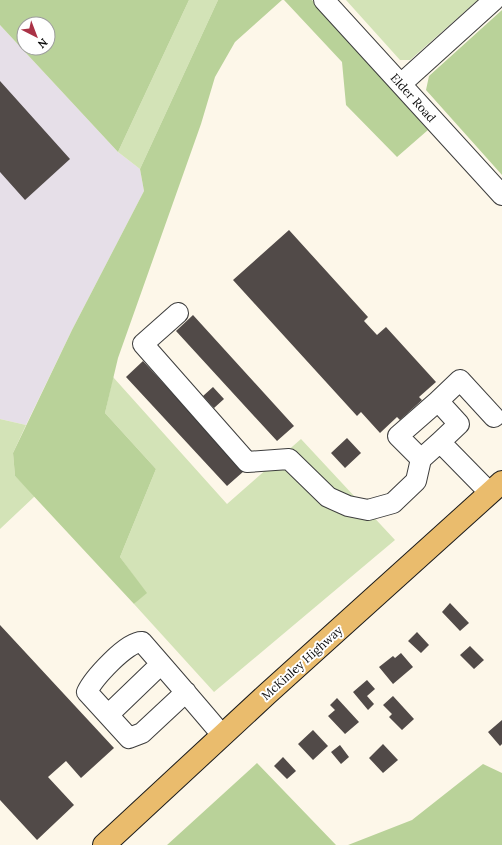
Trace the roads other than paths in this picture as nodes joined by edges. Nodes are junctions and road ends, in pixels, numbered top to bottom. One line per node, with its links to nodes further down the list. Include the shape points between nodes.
1 (324, 0): 3 (street, Elder Road)
2 (494, 0): 3 (street)
3 (401, 84): 4 (street, Elder Road)
4 (502, 195)
5 (178, 313): 9 (street, via 143,344 247,462 289,459 328,497 348,506 368,510 393,503 416,481)
6 (438, 401): 7 (street, via 460,380); 8 (street, via 459,424); 9 (street, via 398,436)
7 (494, 417)
8 (440, 442): 9 (street); 10 (street)
9 (421, 459)
10 (496, 488): 14 (main road, McKinley Highway)
11 (161, 664): 12 (street); 13 (street); 13 (street, via 142,642 128,646 91,684 87,692)
12 (186, 692): 13 (street, via 142,733 129,738); 14 (street)
13 (108, 715)
14 (222, 735): 15 (main road, McKinley Highway)
15 (104, 845)

